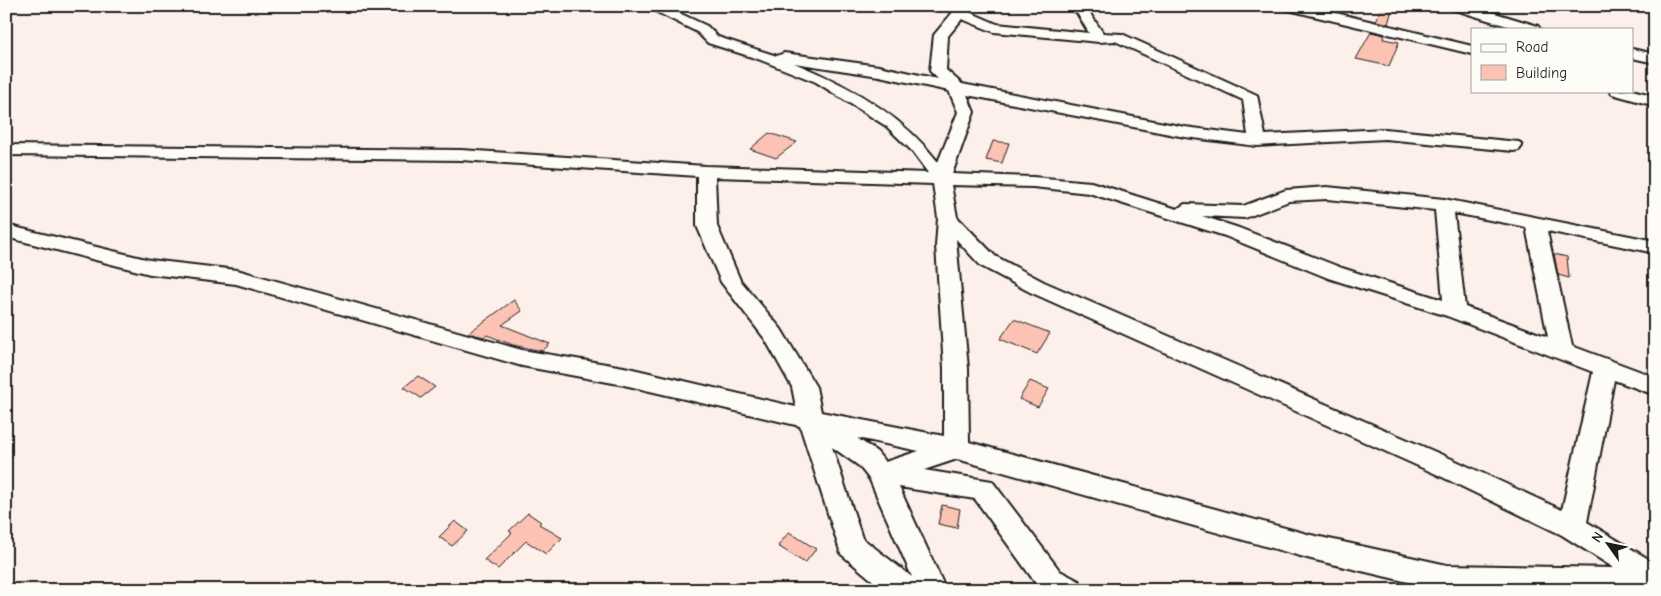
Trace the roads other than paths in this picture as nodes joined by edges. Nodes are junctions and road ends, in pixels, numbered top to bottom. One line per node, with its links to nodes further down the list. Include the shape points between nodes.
1 (652, 6): 8 (street)
2 (685, 6): 8 (street)
3 (1073, 6): 10 (street, via 1082,10)
4 (1288, 6): 12 (street)
5 (1457, 6): 9 (street)
6 (1516, 6): 9 (street)
7 (961, 10): 10 (street, via 994,28); 17 (street, via 941,35 938,71)
8 (672, 14): 15 (street, via 702,29 713,40)
9 (1529, 28)
10 (1099, 38): 20 (street, via 1117,38 1251,98)
11 (1634, 47): 13 (street)
12 (1471, 50)
13 (1655, 50)
14 (1634, 54): 16 (street)
15 (763, 56): 17 (street, via 799,58); 24 (street, via 821,79 892,122 917,146)
16 (1655, 60)
17 (955, 86): 20 (street, via 1158,128); 24 (street, via 966,112)
18 (1622, 92): 19 (street)
19 (1655, 101)
20 (1257, 140): 21 (street, via 1385,134)
21 (1513, 146)
22 (6, 150): 23 (street, via 461,155)
23 (706, 171): 24 (street); 35 (street, via 707,226 731,282 773,334 804,387)
24 (940, 178): 26 (street, via 1091,188); 27 (street)
25 (1444, 205): 26 (street, via 1327,193 1286,196 1245,212); 28 (street); 31 (street)
26 (1163, 210): 31 (street, via 1232,232 1335,273)
27 (948, 218): 36 (street, via 946,246 956,368); 38 (street, via 988,260 1037,287 1436,463)
28 (1535, 222): 30 (street); 32 (street)
29 (6, 231): 35 (street, via 150,267 237,277 522,358 624,376)
30 (1655, 247)
31 (1455, 311): 32 (street)
32 (1562, 352): 33 (street)
33 (1605, 368): 34 (street); 38 (street)
34 (1655, 386)
35 (810, 419): 36 (street); 37 (street, via 868,459); 41 (street, via 851,545)
36 (957, 449): 37 (street); 40 (street)
37 (880, 474): 42 (street); 43 (street, via 983,489 1050,580)
38 (1572, 527): 39 (street)
39 (1655, 580): 40 (street)
40 (1452, 584)
41 (906, 590)
42 (932, 590)
43 (1069, 590)

